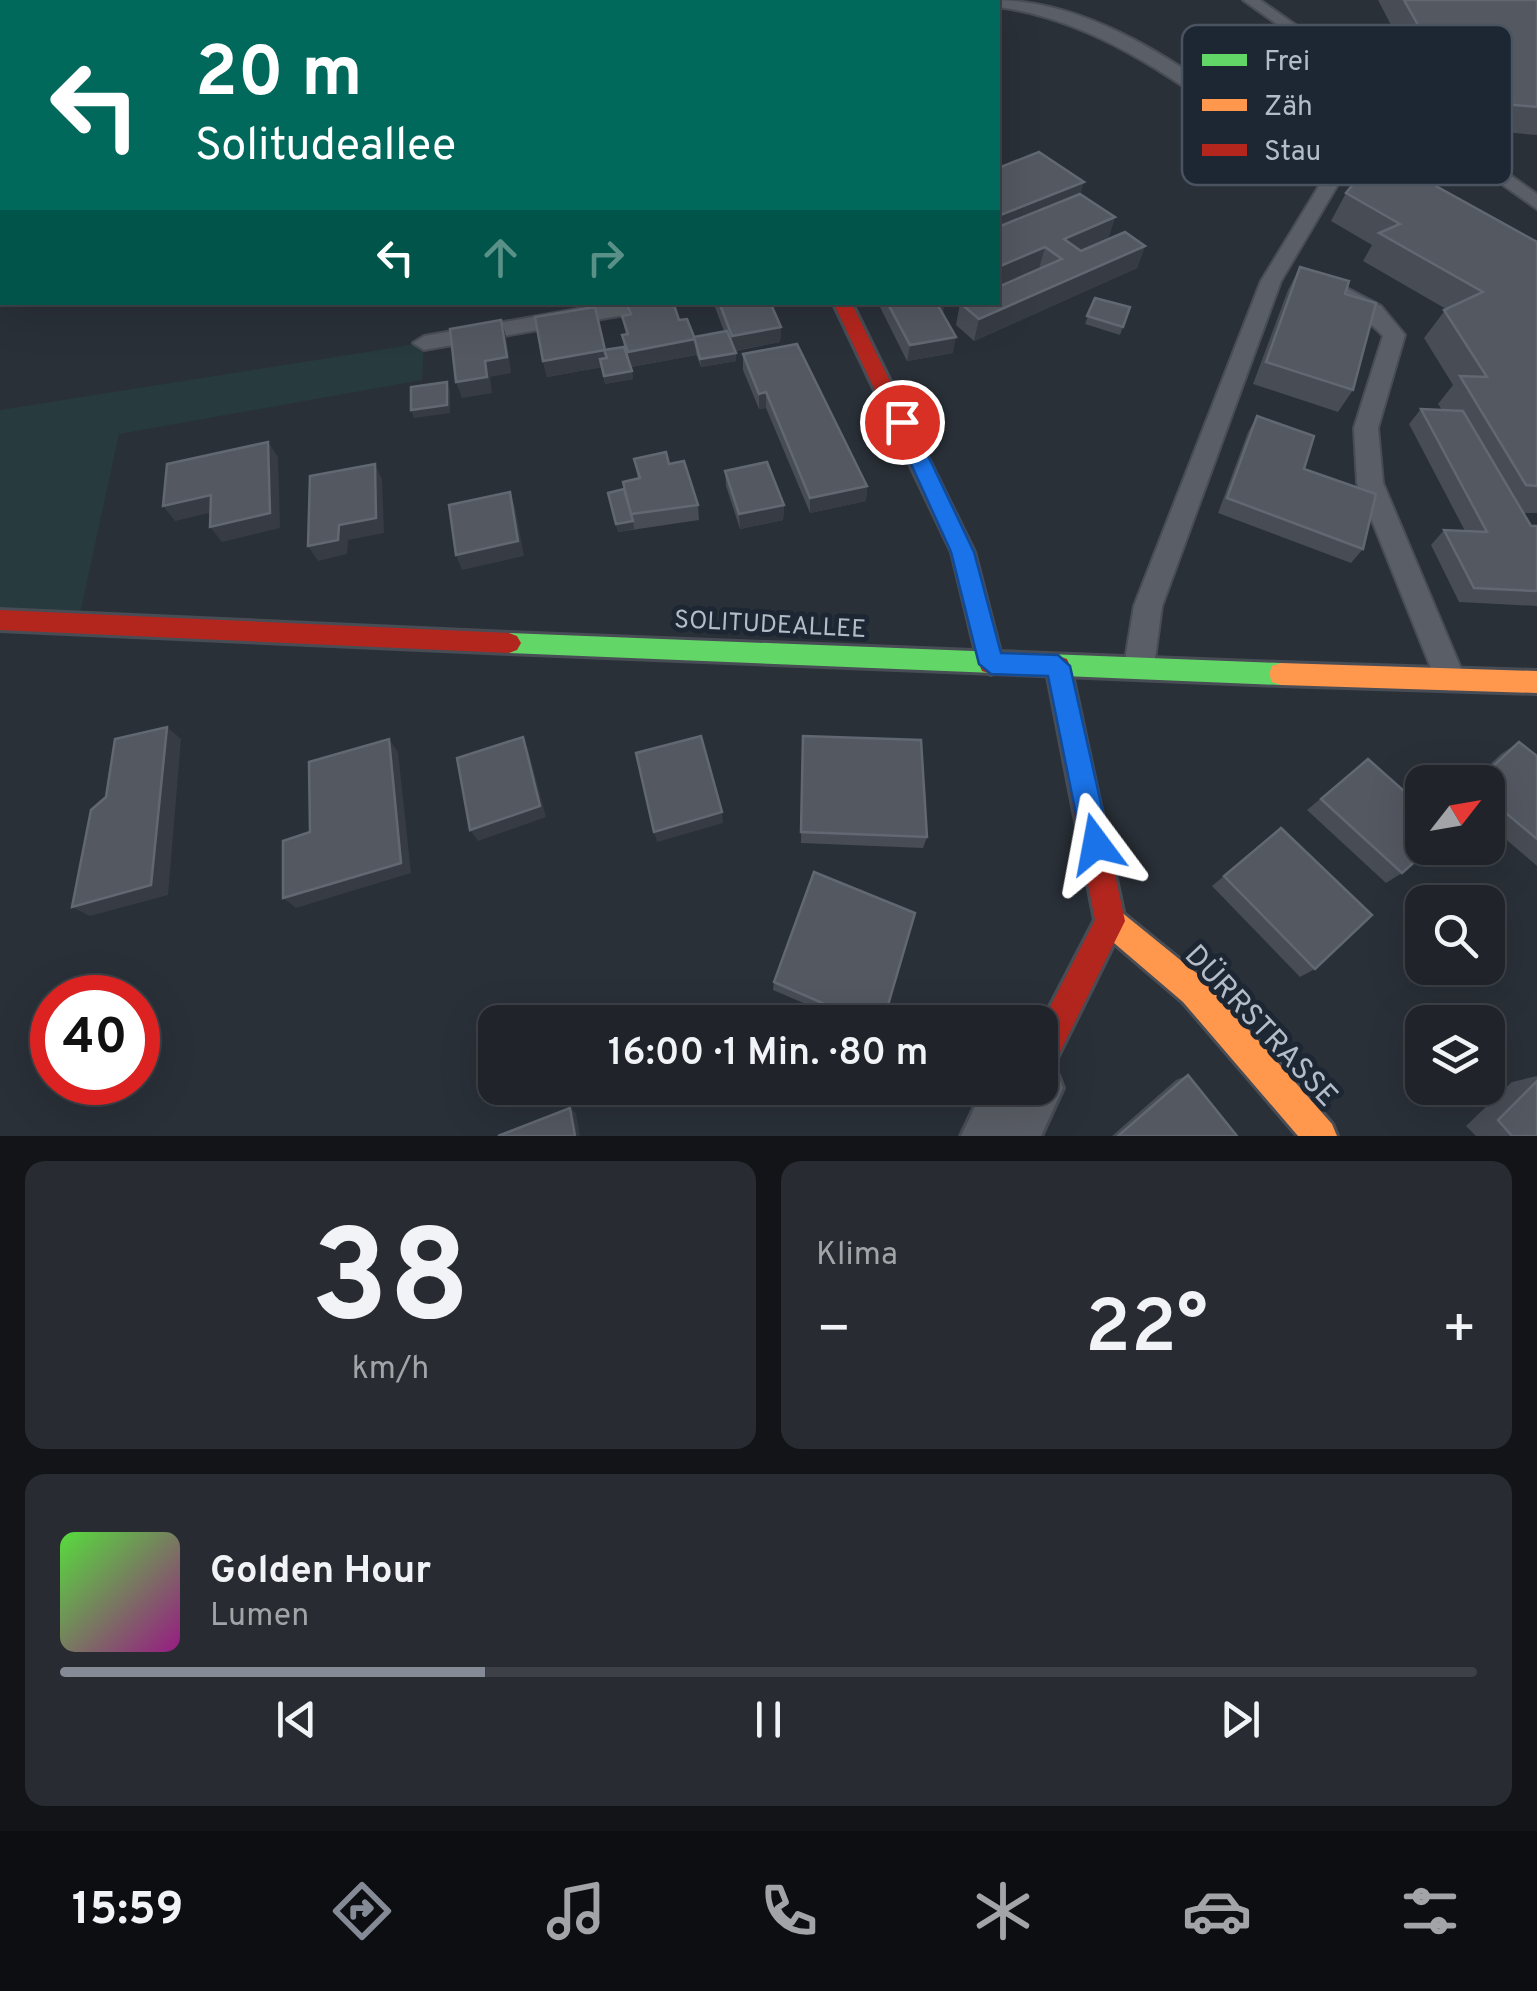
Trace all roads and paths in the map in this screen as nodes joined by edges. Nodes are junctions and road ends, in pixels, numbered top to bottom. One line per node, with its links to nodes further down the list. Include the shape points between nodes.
1 (1250, 0): 3 (lane)
2 (1000, 3): 4 (lane, via 1033,3 1093,25)
3 (1285, 25)
4 (1182, 83)
5 (1327, 185): 8 (lane)
6 (1512, 185): 7 (lane)
7 (1537, 203)
8 (1278, 268): 15 (lane, via 1148,606); 16 (lane, via 1359,301 1394,336 1366,428 1370,484)
9 (642, 305): 11 (lane)
10 (843, 305): 13 (street, via 962,552)
11 (424, 344)
12 (0, 620): 13 (street, SOLITUDEALLEE)
13 (991, 664): 14 (street, SOLITUDEALLEE)
14 (1058, 666): 15 (street, SOLITUDEALLEE); 18 (street)
15 (1139, 666): 16 (street, SOLITUDEALLEE)
16 (1450, 678): 17 (street, SOLITUDEALLEE)
17 (1537, 682)
18 (1110, 921): 19 (street); 22 (street, DÜRRSTRASSE, via 1194,991)
19 (1058, 1024)
20 (1016, 1105): 21 (street)
21 (1000, 1136)
22 (1320, 1136)

